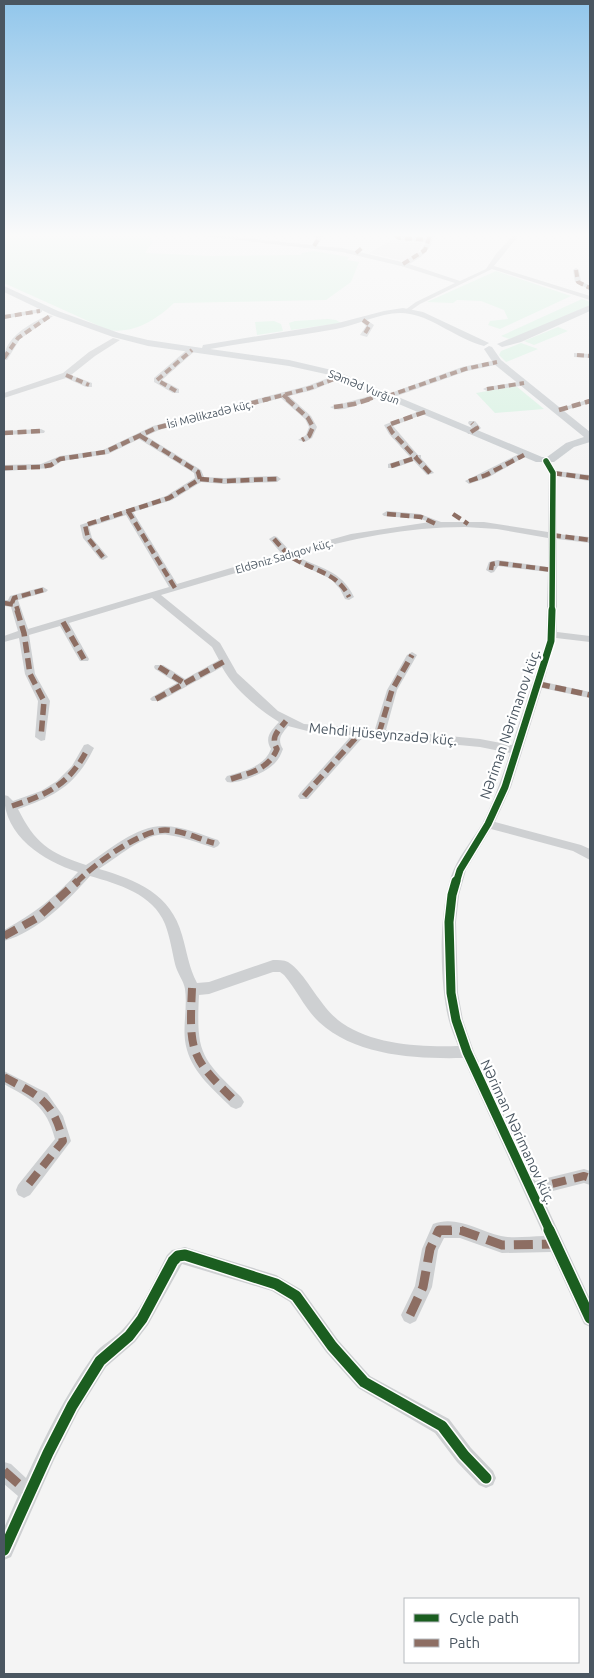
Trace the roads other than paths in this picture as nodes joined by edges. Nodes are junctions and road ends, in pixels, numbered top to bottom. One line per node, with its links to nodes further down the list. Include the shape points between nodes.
1 (26, 313): 8 (street)
2 (45, 313): 7 (main road)
3 (56, 313): 14 (main road, Səməd Vurğun, via 107,333)
4 (396, 313): 9 (main road)
5 (416, 313): 13 (main road)
6 (578, 313): 13 (main road, via 518,340 502,344 493,341)
7 (50, 316): 12 (main road); 18 (street, via 16,338)
8 (4, 317)
9 (363, 320): 10 (street, via 370,326); 11 (main road)
10 (364, 335)
11 (257, 337): 14 (main road); 17 (main road, via 235,347 236,352)
12 (116, 340): 14 (main road, via 162,349); 20 (street)
13 (486, 346): 19 (main road)
14 (192, 350): 17 (main road, Səməd Vurğun); 25 (street, via 157,380)
15 (577, 355): 16 (street)
16 (590, 356)
17 (247, 357): 21 (main road, Səməd Vurğun)
18 (4, 358)
19 (497, 362): 22 (main road); 27 (street)
20 (66, 375): 23 (street); 28 (street)
21 (342, 376): 26 (street, İsi Məlikzadə küç.); 27 (main road, Səməd Vurğun)
22 (524, 384): 24 (street); 31 (main road)
23 (89, 385)
24 (487, 389)
25 (176, 391)
26 (283, 395): 35 (street, İsi Məlikzadə küç., via 156,428); 37 (street, via 308,418 313,427 309,436)
27 (386, 395): 30 (street); 32 (main road, Səməd Vurğun)
28 (4, 396)
29 (590, 401): 31 (street)
30 (334, 407)
31 (559, 410): 36 (main road)
32 (425, 412): 38 (main road, Səməd Vurğun, via 472,428); 39 (street, via 388,425)
33 (41, 431): 34 (street)
34 (4, 433)
35 (139, 436): 42 (street, İsi Məlikzadə küç., via 105,452 60,459 51,465); 46 (street, İsi Məlikzadə küç., via 198,472)
36 (590, 438): 40 (main road, via 570,445)
37 (302, 440)
38 (524, 455): 40 (main road, Səməd Vurğun); 48 (street)
39 (418, 458): 41 (street); 43 (street)
40 (546, 461): 44 (street)
41 (391, 466)
42 (4, 468)
43 (430, 473)
44 (553, 473): 45 (street); 54 (street, Nəriman Nərimanov küç.)
45 (590, 478)
46 (200, 479): 47 (street); 49 (street, via 169,498)
47 (277, 479)
48 (469, 481)
49 (128, 511): 58 (street, via 84,528); 61 (street)
50 (387, 514): 53 (street, via 425,518)
51 (453, 514): 52 (street)
52 (468, 524): 53 (street, Eldəniz Sadıqov küç.); 54 (street, Eldəniz Sadıqov küç.)
53 (438, 525): 57 (street, Eldəniz Sadıqov küç., via 369,533)
54 (552, 535): 56 (street, Eldəniz Sadıqov küç.); 60 (street, Nəriman Nərimanov küç.)
55 (274, 539): 57 (street)
56 (590, 540)
57 (287, 554): 61 (street, Eldəniz Sadıqov küç.); 64 (street, via 334,577 345,585)
58 (103, 558)
59 (491, 570): 60 (street, via 492,564 498,563)
60 (552, 570): 68 (street, Nəriman Nərimanov küç.)
61 (175, 588): 63 (street, Eldəniz Sadıqov küç.)
62 (43, 590): 65 (street, via 14,598)
63 (153, 594): 66 (street, Eldəniz Sadıqov küç.); 73 (street, Mehdi Hüseynzadə küç., via 216,645)
64 (349, 598)
65 (8, 603): 67 (street, via 16,606)
66 (62, 622): 67 (street, Eldəniz Sadıqov küç.); 72 (street)
67 (24, 633): 69 (street, Eldəniz Sadıqov küç.); 82 (street, via 30,674 44,701)
68 (552, 634): 70 (street); 76 (street, Nəriman Nərimanov küç.)
69 (4, 639)
70 (590, 639)
71 (412, 655): 81 (street, via 392,690)
72 (84, 659)
73 (225, 661): 75 (street); 79 (street, Mehdi Hüseynzadə küç., via 232,675 246,690)
74 (160, 667): 75 (street)
75 (184, 683): 78 (street)
76 (539, 684): 77 (street); 84 (street, Nəriman Nərimanov küç.)
77 (590, 695)
78 (156, 699)
79 (286, 721): 80 (street, Mehdi Hüseynzadə küç., via 319,730); 85 (street, via 274,736 275,757 258,770)
80 (361, 732): 81 (street, Mehdi Hüseynzadə küç.); 86 (street)
81 (379, 733): 84 (street, Mehdi Hüseynzadə küç., via 480,743)
82 (41, 737)
83 (88, 748): 87 (street, via 74,773 55,788 38,797)
84 (516, 750): 88 (street, Nəriman Nərimanov küç., via 505,787)
85 (231, 779)
86 (304, 796)
87 (8, 803): 91 (street, via 33,845 53,857)
88 (488, 824): 90 (street, via 577,848); 94 (street, Nəriman Nərimanov küç., via 460,870 452,895 449,922 451,993)
89 (214, 843): 91 (street, via 167,830 152,831)
90 (590, 855)
91 (88, 870): 92 (street, via 68,892 36,918); 93 (street, via 127,884 159,903 173,926 186,980)
92 (4, 936)
93 (192, 988): 94 (street, via 209,988 273,966 283,966 323,1016 339,1030 360,1039 406,1050 435,1054); 96 (street, via 191,1035 195,1053 202,1068)
94 (467, 1052): 98 (street, Nəriman Nərimanov küç.)
95 (4, 1077): 99 (street, via 42,1098 58,1122 64,1140)
96 (236, 1102)
97 (590, 1178): 98 (street, via 584,1176)
98 (531, 1189): 100 (street, Nəriman Nərimanov küç.)
99 (24, 1190)
100 (557, 1244): 101 (street, via 502,1245 460,1230 439,1230 430,1249 423,1287); 102 (street, Nəriman Nərimanov küç.)
101 (410, 1314)
102 (590, 1318)
103 (4, 1471): 105 (street)
104 (486, 1478): 105 (street, via 442,1426 364,1382 332,1346 296,1296 276,1284 185,1255 173,1261 130,1335 102,1359 53,1440)
105 (29, 1492): 106 (street)
106 (4, 1550)

